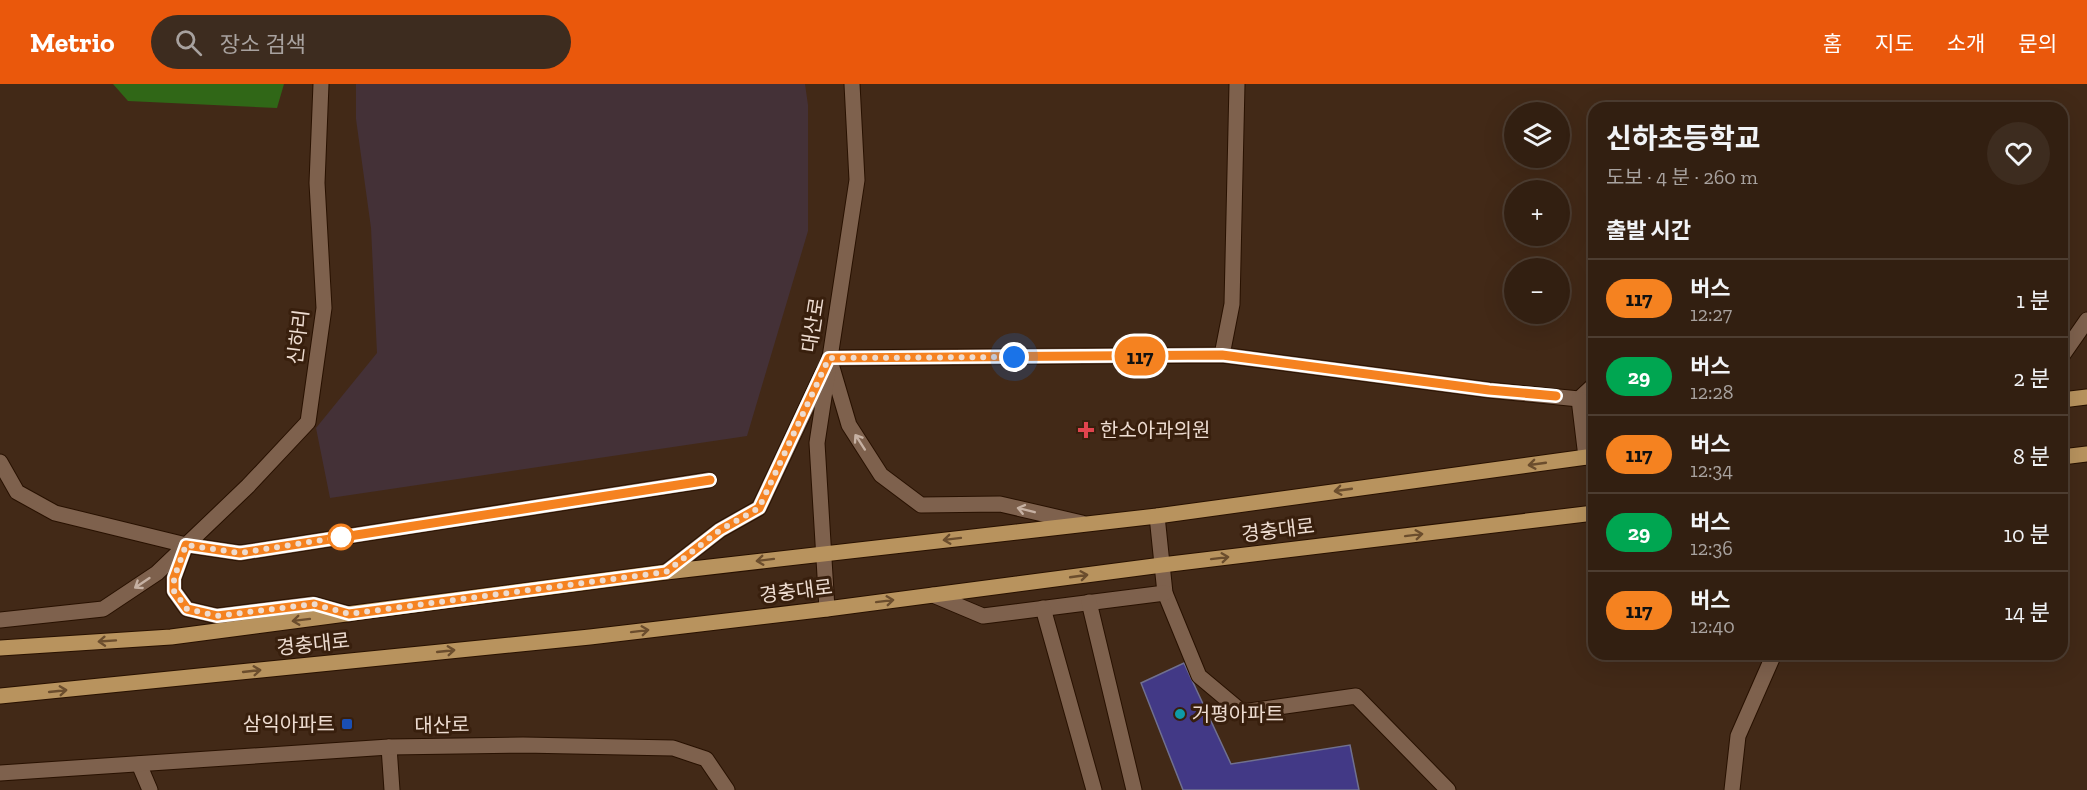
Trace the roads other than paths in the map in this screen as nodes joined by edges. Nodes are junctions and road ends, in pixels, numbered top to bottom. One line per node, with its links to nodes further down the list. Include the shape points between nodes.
1 (321, 84): 21 (street, 신하리, via 317,183 324,308 308,422)
2 (852, 84): 7 (street, 대산로, via 857,180)
3 (1237, 84): 6 (street, via 1232,304)
4 (2087, 320): 5 (street)
5 (2068, 347)
6 (1222, 355): 7 (street); 10 (street)
7 (829, 358): 20 (street, one-way to 7, via 1000,504 921,505 881,475 849,425); 22 (street, 대산로, via 817,443); 24 (street, via 759,508 720,530)
8 (1588, 391): 10 (street)
9 (2087, 397): 11 (main road)
10 (1579, 399): 12 (street)
11 (2068, 399)
12 (1588, 446)
13 (2087, 454): 14 (main road)
14 (2068, 456)
15 (1588, 457): 19 (main road, one-way to 19)
16 (0, 462): 21 (street, via 17,492 56,513)
17 (710, 480): 21 (street, via 240,553)
18 (1588, 514): 23 (main road, 경충대로, one-way to 18)
19 (1156, 516): 20 (main road); 23 (street)
20 (1083, 524): 22 (main road, one-way to 22)
21 (186, 545): 30 (street, via 174,578 174,591 187,609 217,616 314,604); 31 (street, 신하리, one-way to 31, via 157,573 103,609)
22 (823, 553): 24 (main road, one-way to 24); 29 (street, 대산로)
23 (1162, 565): 25 (street); 26 (main road, 경충대로, one-way to 23)
24 (666, 572): 30 (main road)
25 (1165, 593): 27 (street); 43 (street, via 1199,676 1242,711 1356,696)
26 (933, 595): 28 (street, via 983,616); 29 (main road, 경충대로, one-way to 26)
27 (1089, 602): 28 (street); 42 (street)
28 (1043, 608): 41 (street)
29 (827, 609): 34 (main road, 경충대로, one-way to 29, via 590,637)
30 (349, 614): 32 (main road, one-way to 32, via 171,637)
31 (0, 620)
32 (0, 648)
33 (1771, 660): 44 (street, via 1738,736)
34 (0, 696)
35 (389, 747): 36 (street, 대산로); 39 (street); 40 (street, 대산로, via 673,748 706,759)
36 (139, 764): 37 (street, 대산로); 38 (street)
37 (0, 773)
38 (150, 790)
39 (392, 790)
40 (727, 790)
41 (1094, 790)
42 (1134, 790)
43 (1448, 790)
44 (1732, 790)

